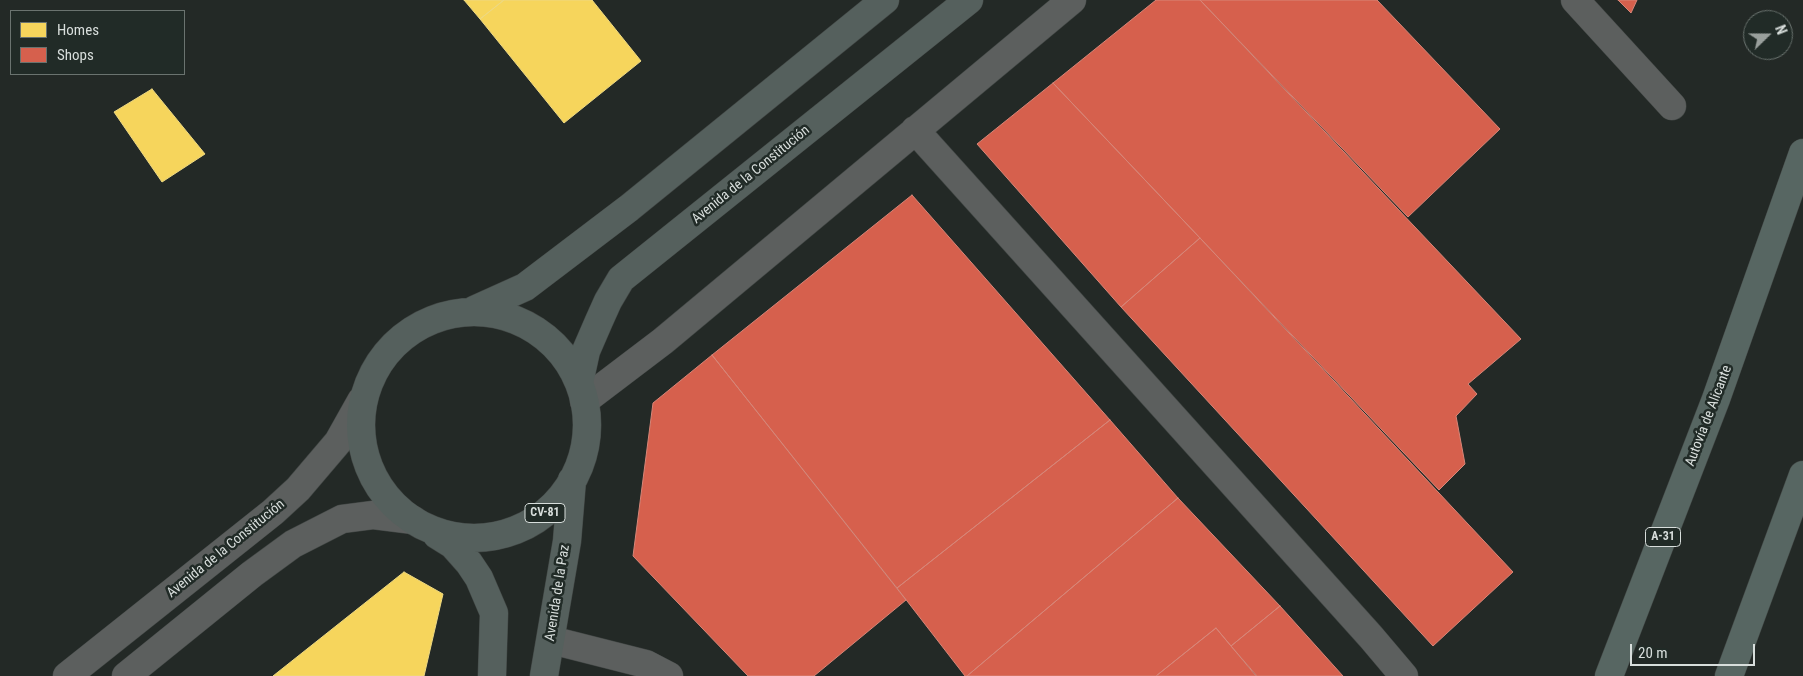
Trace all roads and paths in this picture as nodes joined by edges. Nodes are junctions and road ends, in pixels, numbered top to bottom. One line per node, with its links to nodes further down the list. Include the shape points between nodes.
1 (885, 0): 8 (main road, CV-81, via 629,208 525,287)
2 (969, 0): 9 (main road, Avenida de la Constitución / CV-81, via 622,279 608,301 586,351)
3 (1072, 0): 6 (street)
4 (1574, 0): 5 (street)
5 (1672, 106)
6 (915, 130): 9 (street, via 663,340); 20 (street)
7 (1803, 153): 21 (highway, Autovía de Alicante / A-31, via 1716,399)
8 (474, 310): 9 (main road, CV-81, via 511,316 542,334 567,360); 10 (main road, CV-81, via 436,316 402,335 377,364)
9 (582, 392): 12 (main road, CV-81, via 588,427 581,463)
10 (362, 401): 13 (main road, CV-81, via 360,440 372,478 396,509); 15 (street, Avenida de la Constitución, via 338,442 298,489)
11 (1803, 475): 22 (highway)
12 (572, 480): 13 (main road, CV-81, via 565,494 539,519 506,534 467,539); 14 (main road, Avenida de la Paz / CV-81, via 567,541)
13 (421, 525): 16 (street, via 373,515 342,519 293,544); 17 (main road, CV-81, via 453,545 480,578 494,613)
14 (551, 640): 18 (main road, Avenida de la Paz / CV-81); 19 (street, via 646,664)
15 (67, 676)
16 (126, 676)
17 (492, 676)
18 (544, 676)
19 (669, 676)
20 (1404, 676)
21 (1609, 676)
22 (1729, 676)

